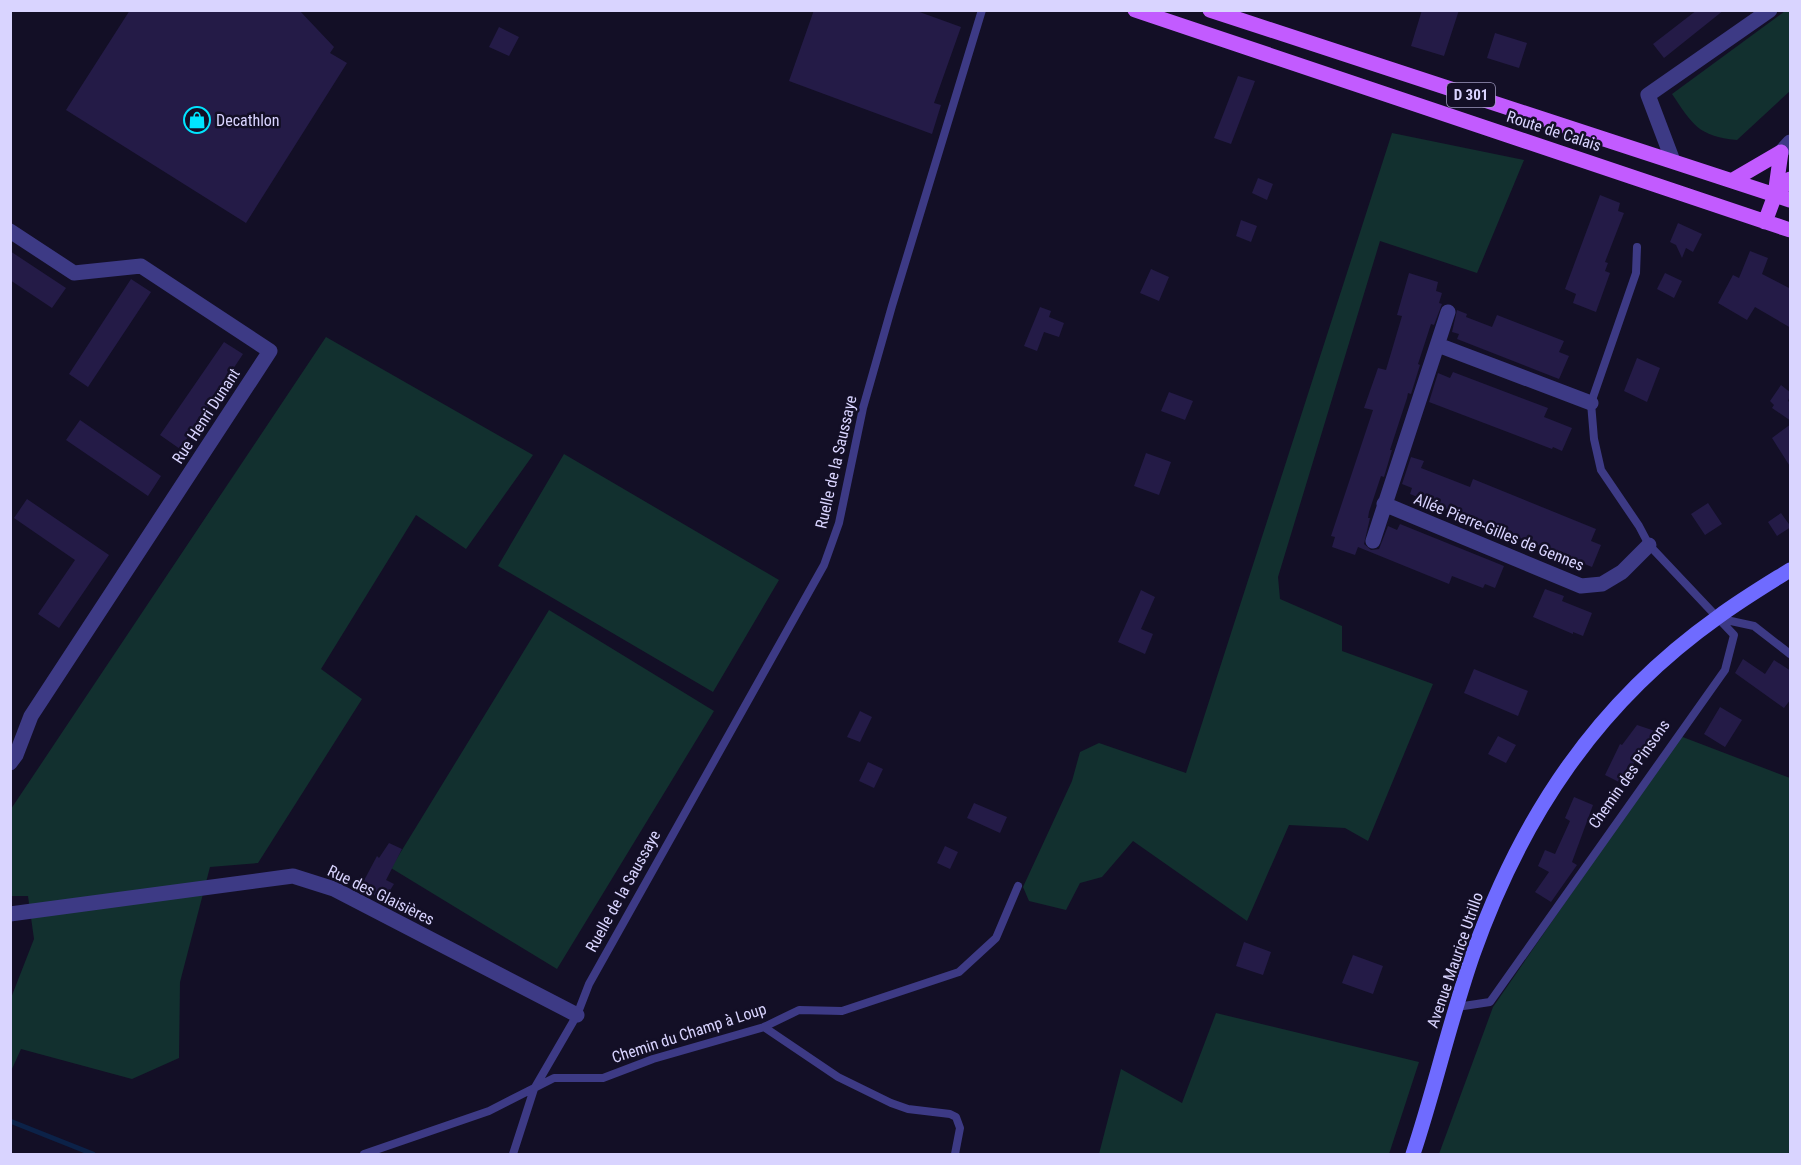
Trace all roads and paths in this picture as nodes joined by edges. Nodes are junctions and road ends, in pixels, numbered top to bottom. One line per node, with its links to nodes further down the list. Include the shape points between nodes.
1 (982, 10): 28 (lane, Ruelle de la Saussaye, via 888,317 863,408 839,523 824,565 589,984)
2 (1135, 10): 11 (main road, Route de Calais / D 301)
3 (1210, 10): 6 (main road, Route de Calais / D 301)
4 (1770, 10): 6 (street, via 1648,95)
5 (1786, 147): 8 (main road); 9 (main road)
6 (1673, 161): 8 (main road, Route de Calais / D 301)
7 (1791, 179): 9 (main road)
8 (1733, 180): 9 (main road, Route de Calais / D 301)
9 (1775, 195): 10 (main road, Route de Calais / D 301); 11 (main road)
10 (1791, 200)
11 (1765, 222): 12 (main road, Route de Calais / D 301)
12 (1791, 230)
13 (10, 231): 24 (street, Rue Henri Dunant, via 74,273 141,266 270,351 31,716)
14 (1637, 247): 17 (lane, Chemin des Pinsons, via 1636,273)
15 (1448, 312): 16 (street)
16 (1438, 345): 17 (street); 18 (street)
17 (1591, 403): 20 (lane, Chemin des Pinsons, via 1601,470)
18 (1384, 504): 19 (street); 20 (street, Allée Pierre-Gilles de Gennes, via 1581,586 1602,584 1622,572)
19 (1373, 541)
20 (1649, 545): 22 (lane, Chemin des Pinsons)
21 (1791, 570): 22 (main road, Avenue Maurice Utrillo)
22 (1717, 618): 23 (lane, via 1754,626); 27 (main road, Avenue Maurice Utrillo, via 1672,653 1620,702 1558,778 1501,883); 27 (lane, Chemin des Pinsons, via 1734,635 1725,670 1490,1002)
23 (1791, 654)
24 (12, 756)
25 (1018, 886): 29 (lane, Chemin du Champ à Loup, via 996,938 959,972 842,1011 799,1010)
26 (10, 914): 28 (street, Rue des Glaisières, via 293,876 334,889)
27 (1457, 1007): 34 (main road, Avenue Maurice Utrillo)
28 (577, 1015): 30 (lane, Ruelle de la Saussaye)
29 (764, 1027): 30 (lane, Chemin du Champ à Loup, via 653,1059 603,1078 554,1078); 33 (lane, via 838,1077 891,1103 956,1117 960,1128)
30 (534, 1089): 31 (lane, Chemin du Champ à Loup, via 489,1111); 32 (lane, Ruelle de la Saussaye)
31 (364, 1155)
32 (513, 1155)
33 (955, 1155)
34 (1413, 1155)

